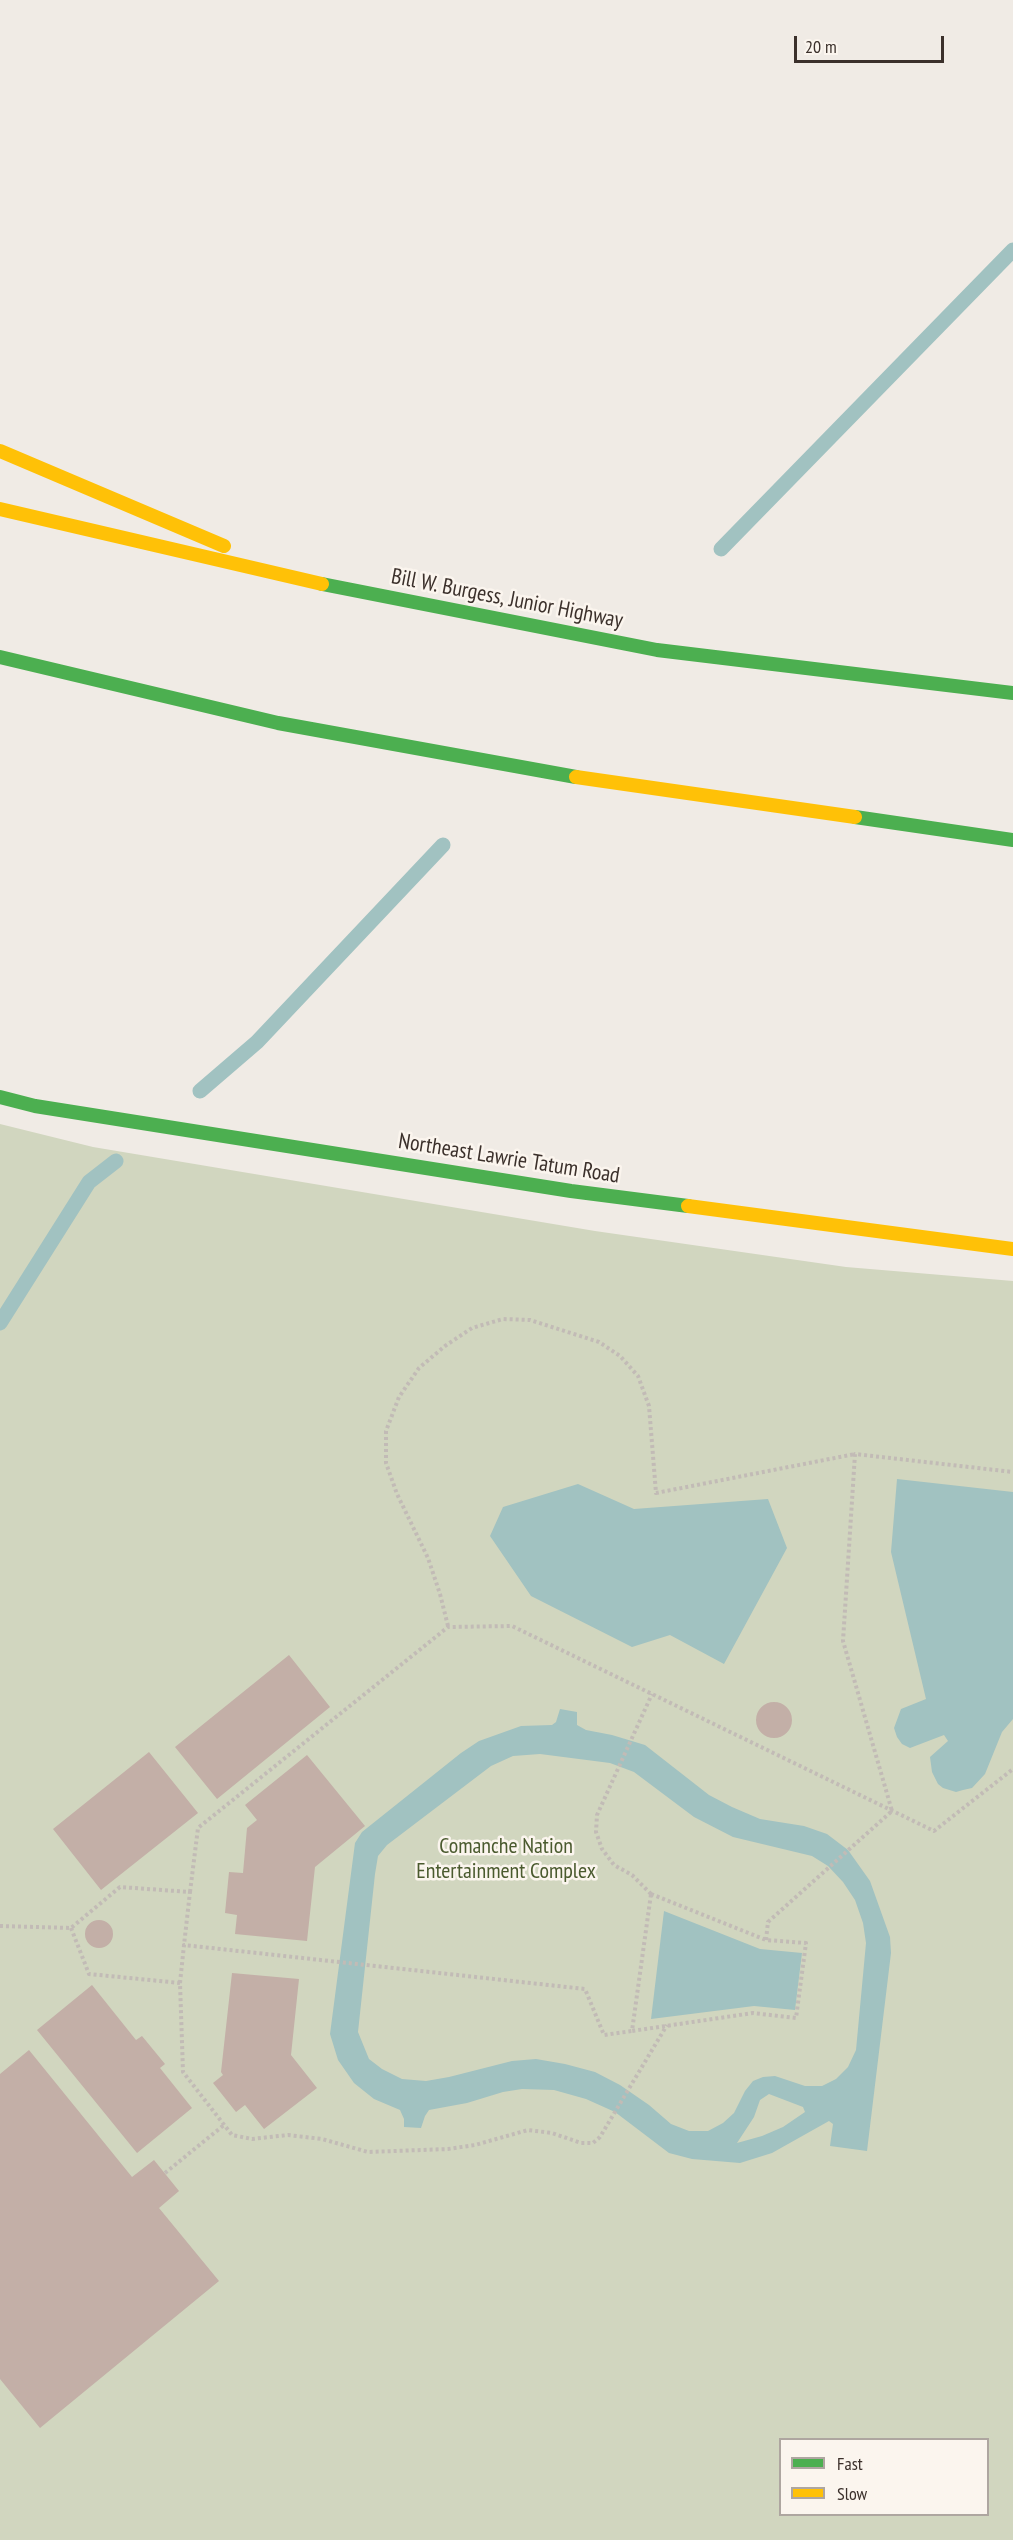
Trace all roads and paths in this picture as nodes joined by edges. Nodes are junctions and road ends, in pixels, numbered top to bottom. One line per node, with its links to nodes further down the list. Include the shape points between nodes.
1 (0, 451): 3 (main road)
2 (0, 509): 3 (main road, Bill W. Burgess, Junior Highway)
3 (303, 580): 5 (main road, Bill W. Burgess, Junior Highway, via 657,650)
4 (0, 657): 6 (main road, via 278,723 606,782)
5 (1013, 693)
6 (1013, 840)
7 (0, 1097): 8 (main road, Northeast Lawrie Tatum Road, via 35,1106 571,1191)
8 (1013, 1249)
9 (855, 1454): 10 (path); 11 (path, via 656,1493 649,1406 638,1376 621,1356 599,1342 530,1320 503,1319 472,1328 419,1368 399,1397 386,1431 386,1463 428,1558); 14 (path, via 843,1641)
10 (1013, 1472)
11 (448, 1627): 12 (path, via 512,1626); 15 (path, via 198,1828)
12 (651, 1694): 14 (path); 16 (path, via 597,1815 596,1832 614,1865 632,1875)
13 (1013, 1769): 14 (path, via 934,1831)
14 (892, 1811): 19 (path, via 768,1922)
15 (190, 1892): 18 (path, via 120,1887); 20 (path)
16 (651, 1894): 19 (path); 23 (path)
17 (0, 1926): 18 (path)
18 (71, 1928): 21 (path, via 89,1974)
19 (766, 1940): 22 (path, via 806,1943 796,2018 753,2013)
20 (184, 1945): 21 (path); 23 (path, via 585,1989 603,2035)
21 (180, 1983): 24 (path, via 183,2072)
22 (667, 2025): 23 (path); 24 (path, via 593,2143 528,2130 475,2145 368,2152 322,2139 288,2135 252,2139 232,2135)
23 (632, 2031)
24 (224, 2125): 25 (path)
25 (165, 2173)

